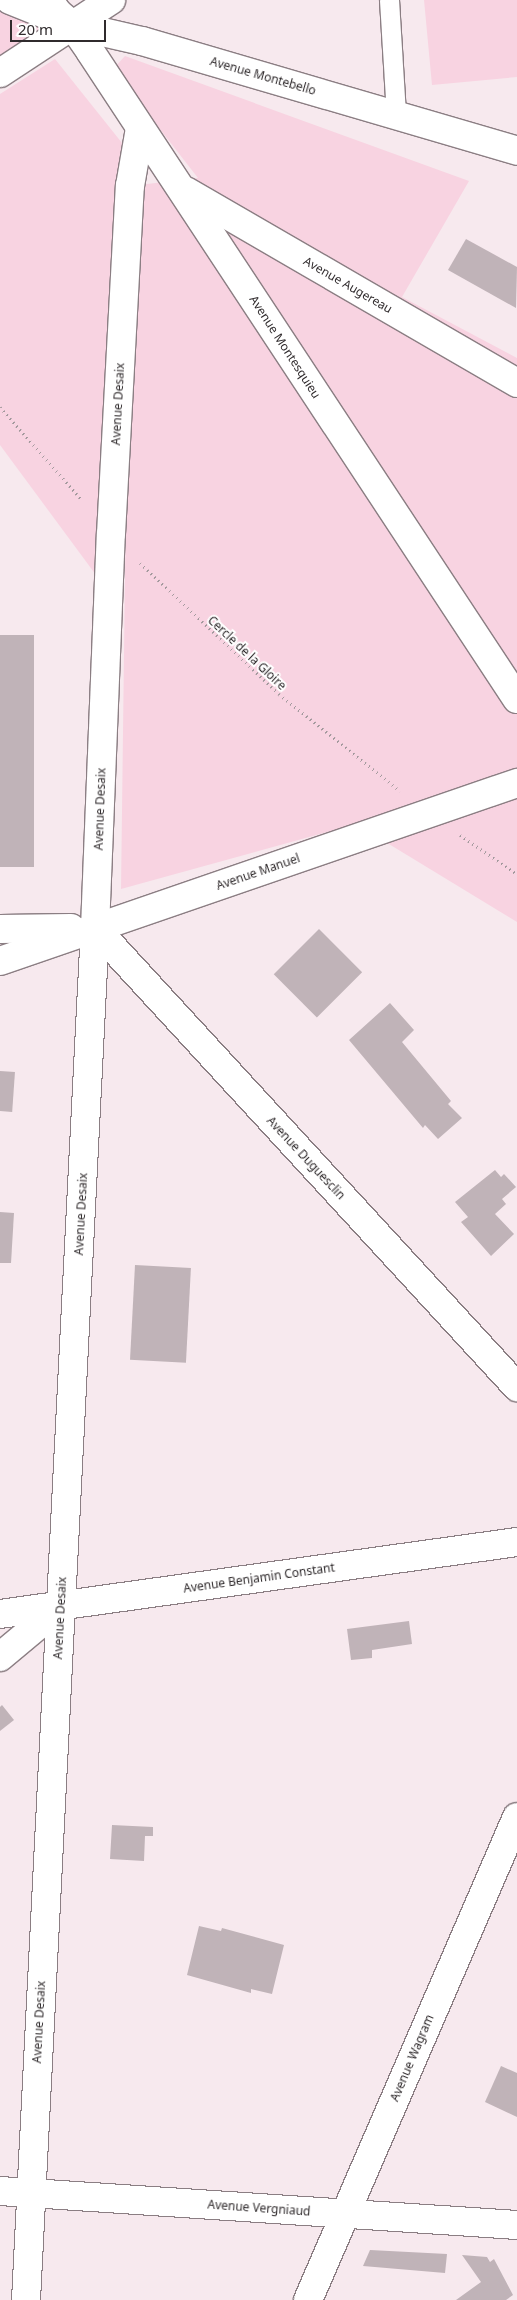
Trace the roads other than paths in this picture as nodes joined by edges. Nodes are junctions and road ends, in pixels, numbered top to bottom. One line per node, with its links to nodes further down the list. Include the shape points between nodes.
1 (10, 0): 5 (street, Avenue Montebello)
2 (49, 0): 5 (street, Avenue Montesquieu)
3 (111, 0): 5 (street)
4 (389, 0): 7 (lane)
5 (72, 25): 6 (street); 7 (street, Avenue Montebello, via 142,41); 8 (street, Avenue Montesquieu)
6 (0, 72)
7 (396, 115): 9 (street, Avenue Montebello)
8 (140, 128): 10 (street, Avenue Montesquieu); 14 (street, Avenue Desaix, via 130,186 111,534)
9 (517, 151)
10 (180, 188): 11 (street, Avenue Augereau); 12 (street, Avenue Montesquieu)
11 (517, 383)
12 (517, 699)
13 (517, 783): 14 (street, Avenue Manuel)
14 (95, 928): 15 (street); 16 (street, Avenue Manuel); 17 (street, Avenue Duguesclin); 19 (street, Avenue Desaix)
15 (0, 929)
16 (0, 961)
17 (517, 1387)
18 (517, 1542): 19 (street, Avenue Benjamin Constant)
19 (61, 1606): 20 (street, Avenue Benjamin Constant); 21 (street); 24 (street, Avenue Desaix)
20 (0, 1614)
21 (0, 1657)
22 (517, 1817): 25 (street, Avenue Wagram)
23 (0, 2191): 24 (street, Avenue Vergniaud)
24 (31, 2192): 25 (street, Avenue Vergniaud); 27 (street, Avenue Desaix)
25 (345, 2214): 26 (street, Avenue Vergniaud); 28 (street, Avenue Wagram)
26 (517, 2225)
27 (26, 2300)
28 (308, 2300)

